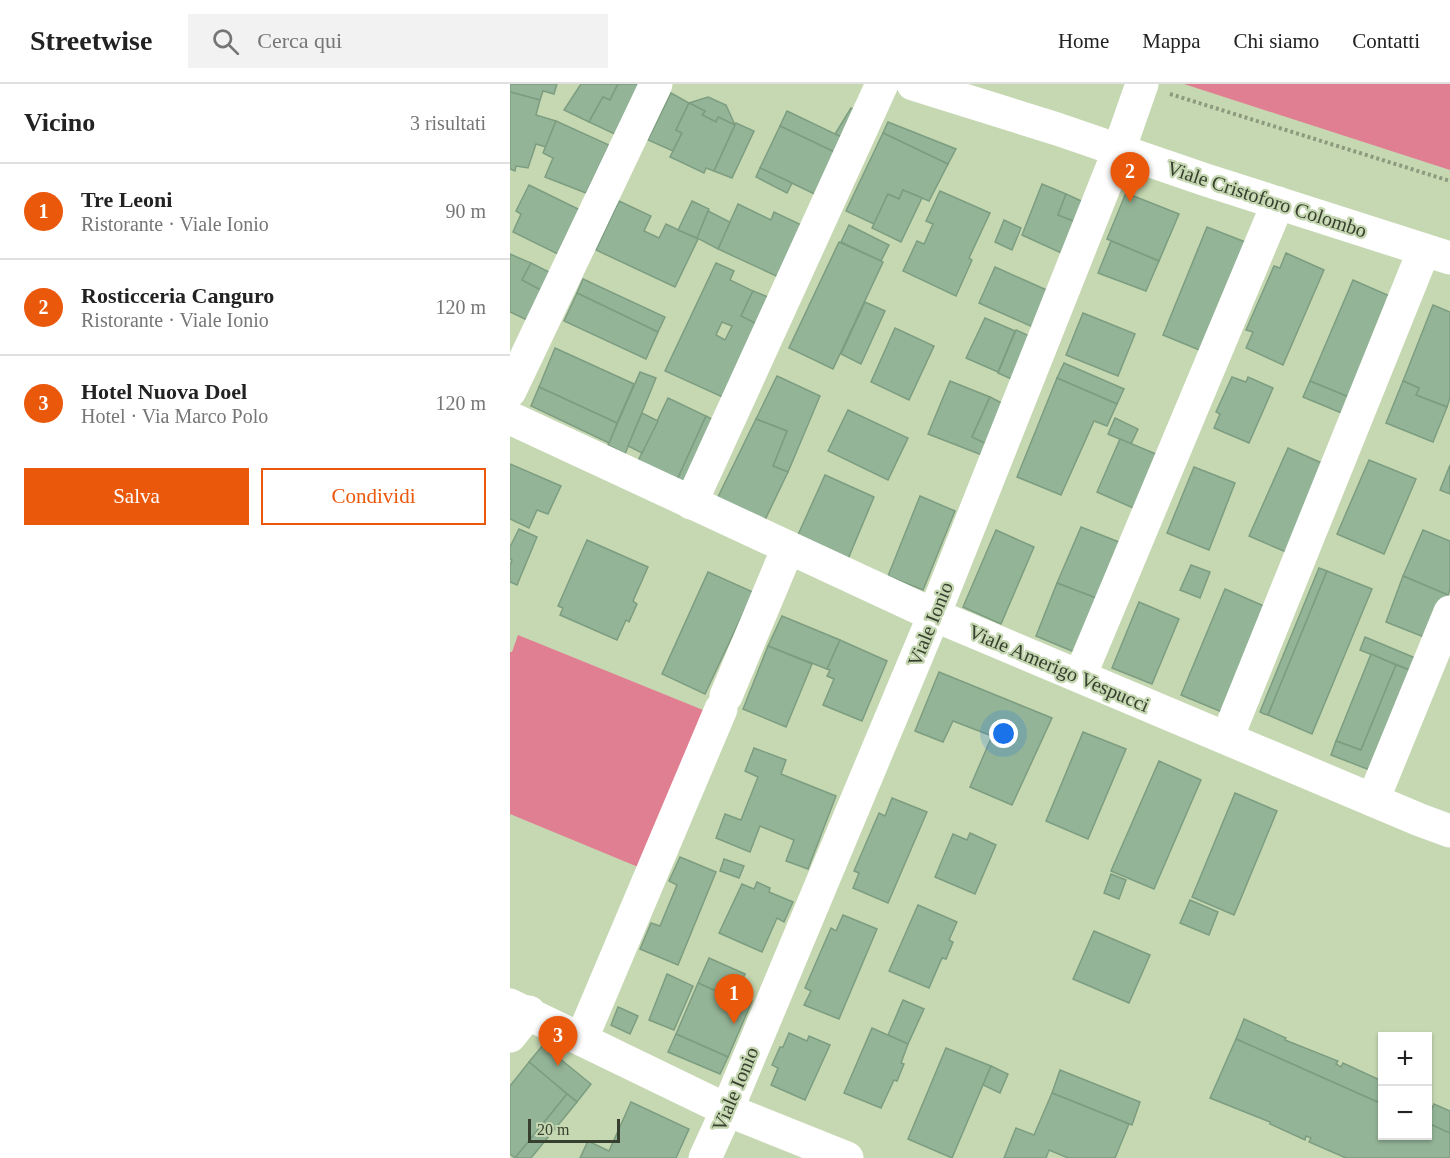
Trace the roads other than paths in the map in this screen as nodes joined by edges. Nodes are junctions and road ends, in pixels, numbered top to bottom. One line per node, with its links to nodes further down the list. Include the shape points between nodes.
1 (656, 84): 8 (street)
2 (882, 84): 10 (street)
3 (913, 84): 5 (street, Viale Cristoforo Colombo)
4 (1142, 85): 5 (street, Viale Ionio)
5 (1119, 150): 6 (street, Viale Cristoforo Colombo); 13 (street, Viale Ionio)
6 (1278, 203): 7 (street, Viale Cristoforo Colombo); 14 (street)
7 (1437, 254): 15 (street)
8 (510, 390)
9 (510, 418): 10 (street, Viale Amerigo Vespucci)
10 (691, 503): 11 (street, Viale Amerigo Vespucci)
11 (788, 548): 13 (street, Viale Amerigo Vespucci); 19 (street)
12 (1450, 612): 16 (street)
13 (934, 615): 14 (street, Viale Amerigo Vespucci); 20 (street, Viale Ionio)
14 (1080, 676): 15 (street, Viale Amerigo Vespucci)
15 (1227, 738): 16 (street, Viale Amerigo Vespucci)
16 (1373, 800): 17 (street, Viale Amerigo Vespucci)
17 (1450, 831)
18 (516, 1018): 19 (street)
19 (582, 1038): 20 (street)
20 (727, 1110): 21 (street, Viale Ionio); 22 (street)
21 (705, 1158)
22 (848, 1158)

